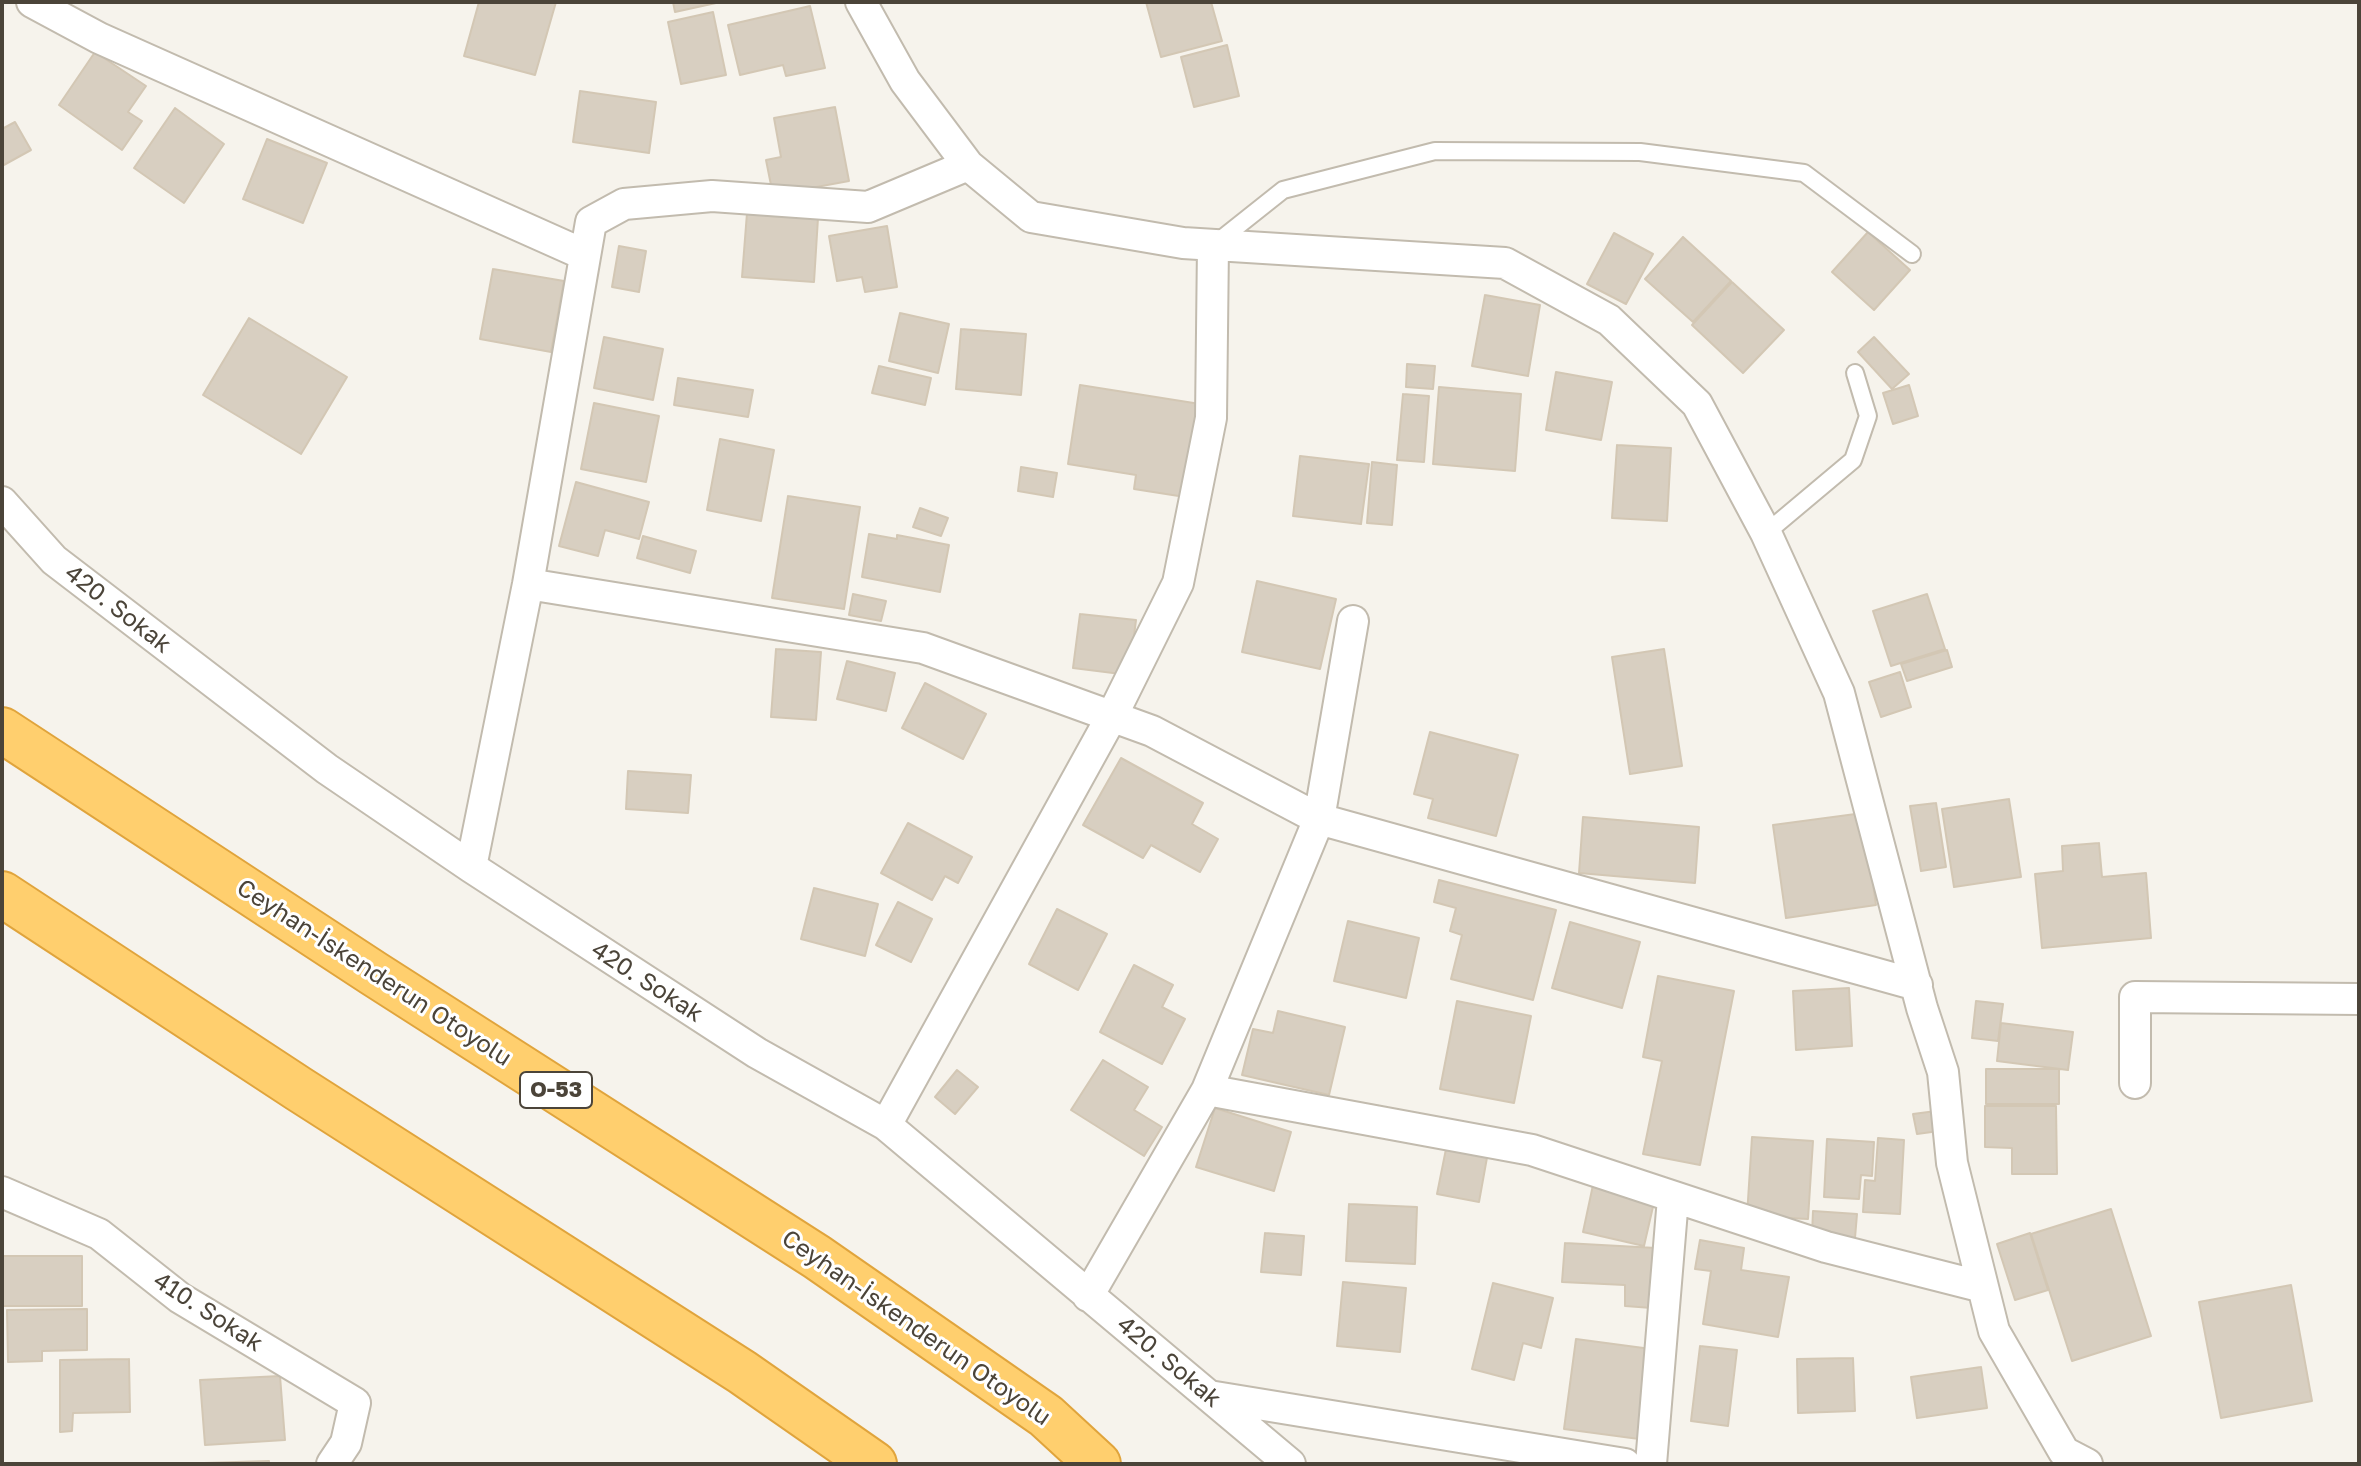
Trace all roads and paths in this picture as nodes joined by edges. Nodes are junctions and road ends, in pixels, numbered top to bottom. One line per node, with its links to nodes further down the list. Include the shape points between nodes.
1 (861, 2): 3 (street, via 905,81)
2 (34, 3): 6 (street, via 113,45)
3 (968, 165): 4 (street, via 1031,217); 6 (street, via 868,207 712,196 624,204 591,222)
4 (1213, 245): 5 (lane, via 1283,190 1435,151 1640,152 1804,173); 9 (street, via 1505,263 1609,320 1697,404); 12 (street, via 1211,418 1178,583)
5 (1912, 254)
6 (585, 255): 10 (street)
7 (1855, 373): 9 (lane, via 1868,416 1853,460)
8 (2, 502): 15 (street, 420. Sokak, via 54,560 327,769)
9 (1766, 533): 17 (street, via 1839,693)
10 (528, 584): 12 (street, via 923,648); 15 (street)
11 (1353, 621): 14 (street)
12 (1112, 716): 14 (street, via 1152,731); 21 (street)
13 (2, 730): 29 (highway, Ceyhan-İskenderun Otoyolu / O-53, via 817,1257 1046,1416)
14 (1319, 819): 17 (street); 20 (street)
15 (471, 867): 21 (street, 420. Sokak, via 757,1053)
16 (2, 894): 28 (highway, via 742,1372)
17 (1917, 985): 24 (street, via 1943,1072 1952,1163)
18 (2359, 999): 19 (street, via 2135,997)
19 (2135, 1083)
20 (1207, 1090): 23 (street, via 1532,1150); 25 (street)
21 (886, 1125): 25 (street, 420. Sokak)
22 (2, 1192): 27 (street, 410. Sokak, via 99,1234 180,1298 355,1403 346,1443)
23 (1673, 1198): 24 (street, via 1826,1247); 32 (street)
24 (1983, 1287): 33 (street, via 1994,1331 2056,1439 2064,1452)
25 (1088, 1296): 26 (street, 420. Sokak)
26 (1209, 1396): 30 (street, 420. Sokak); 31 (street)
27 (332, 1464)
28 (874, 1464)
29 (1098, 1464)
30 (1290, 1464)
31 (1625, 1464)
32 (1651, 1464)
33 (2087, 1464)

